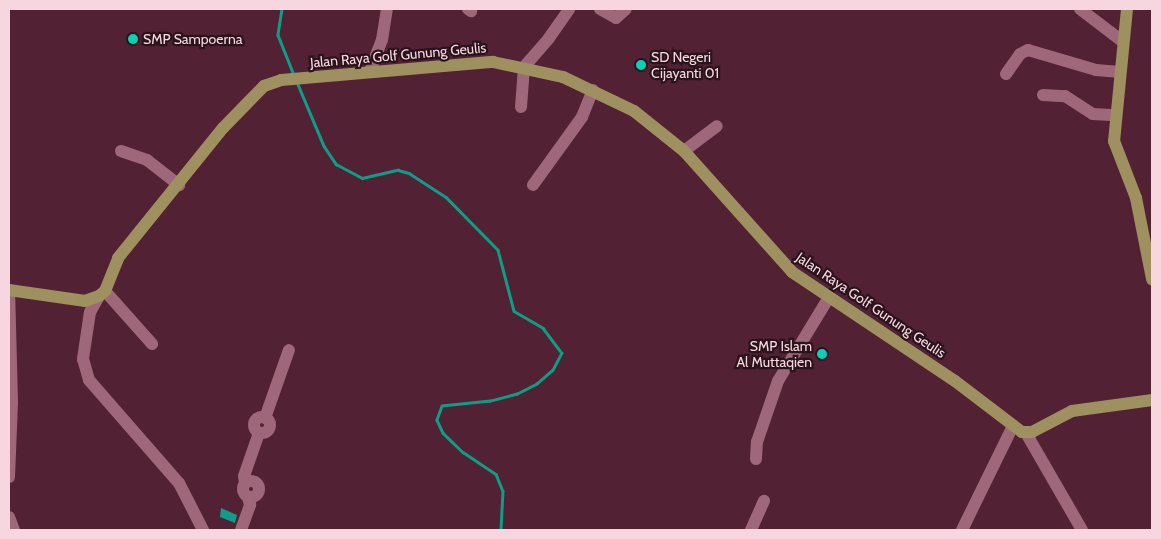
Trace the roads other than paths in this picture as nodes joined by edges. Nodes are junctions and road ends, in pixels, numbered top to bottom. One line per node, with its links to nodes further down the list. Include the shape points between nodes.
1 (387, 9): 9 (street, via 382,40)
2 (570, 9): 8 (street)
3 (600, 9): 4 (street, via 616,18)
4 (626, 9)
5 (1080, 9): 7 (street)
6 (1127, 9): 7 (main road)
7 (1122, 41): 10 (main road)
8 (524, 67): 9 (main road, Jalan Raya Golf Gunung Geulis, via 477,61); 12 (main road, Jalan Raya Golf Gunung Geulis); 14 (street)
9 (370, 71): 19 (main road, Jalan Raya Golf Gunung Geulis, via 281,80 264,86)
10 (1120, 72): 11 (street, via 1096,70 1028,50 1020,54); 15 (main road)
11 (1006, 74)
12 (593, 90): 18 (main road, Jalan Raya Golf Gunung Geulis, via 634,111); 20 (street, via 582,117)
13 (1043, 95): 15 (street, via 1065,96 1093,114)
14 (521, 107)
15 (1115, 115): 21 (main road, via 1115,148 1136,198)
16 (717, 126): 18 (street)
17 (121, 151): 19 (street, via 147,160)
18 (684, 151): 24 (main road, Jalan Raya Golf Gunung Geulis, via 772,252 792,272)
19 (179, 185): 23 (main road, Jalan Raya Golf Gunung Geulis, via 118,258)
20 (533, 185)
21 (1152, 279)
22 (9, 290): 23 (main road, via 85,301); 25 (street)
23 (102, 294): 26 (street); 37 (street, via 90,312 83,359 89,380 178,483)
24 (829, 297): 30 (main road, Jalan Raya Golf Gunung Geulis, via 955,381); 32 (street, via 778,381 758,442)
25 (10, 334): 29 (street)
26 (152, 344)
27 (289, 350): 38 (street, via 264,418 254,423 259,433 244,476 245,484 250,481 258,485 257,494 248,496 250,506)
28 (1152, 400): 31 (main road, via 1072,411)
29 (10, 422): 33 (street)
30 (1013, 426): 31 (main road, Jalan Raya Golf Gunung Geulis); 40 (street)
31 (1026, 432): 41 (street)
32 (756, 459)
33 (9, 476)
34 (764, 500): 39 (street)
35 (9, 517): 36 (street)
36 (14, 530)
37 (203, 530)
38 (241, 530)
39 (751, 530)
40 (962, 530)
41 (1082, 530)

